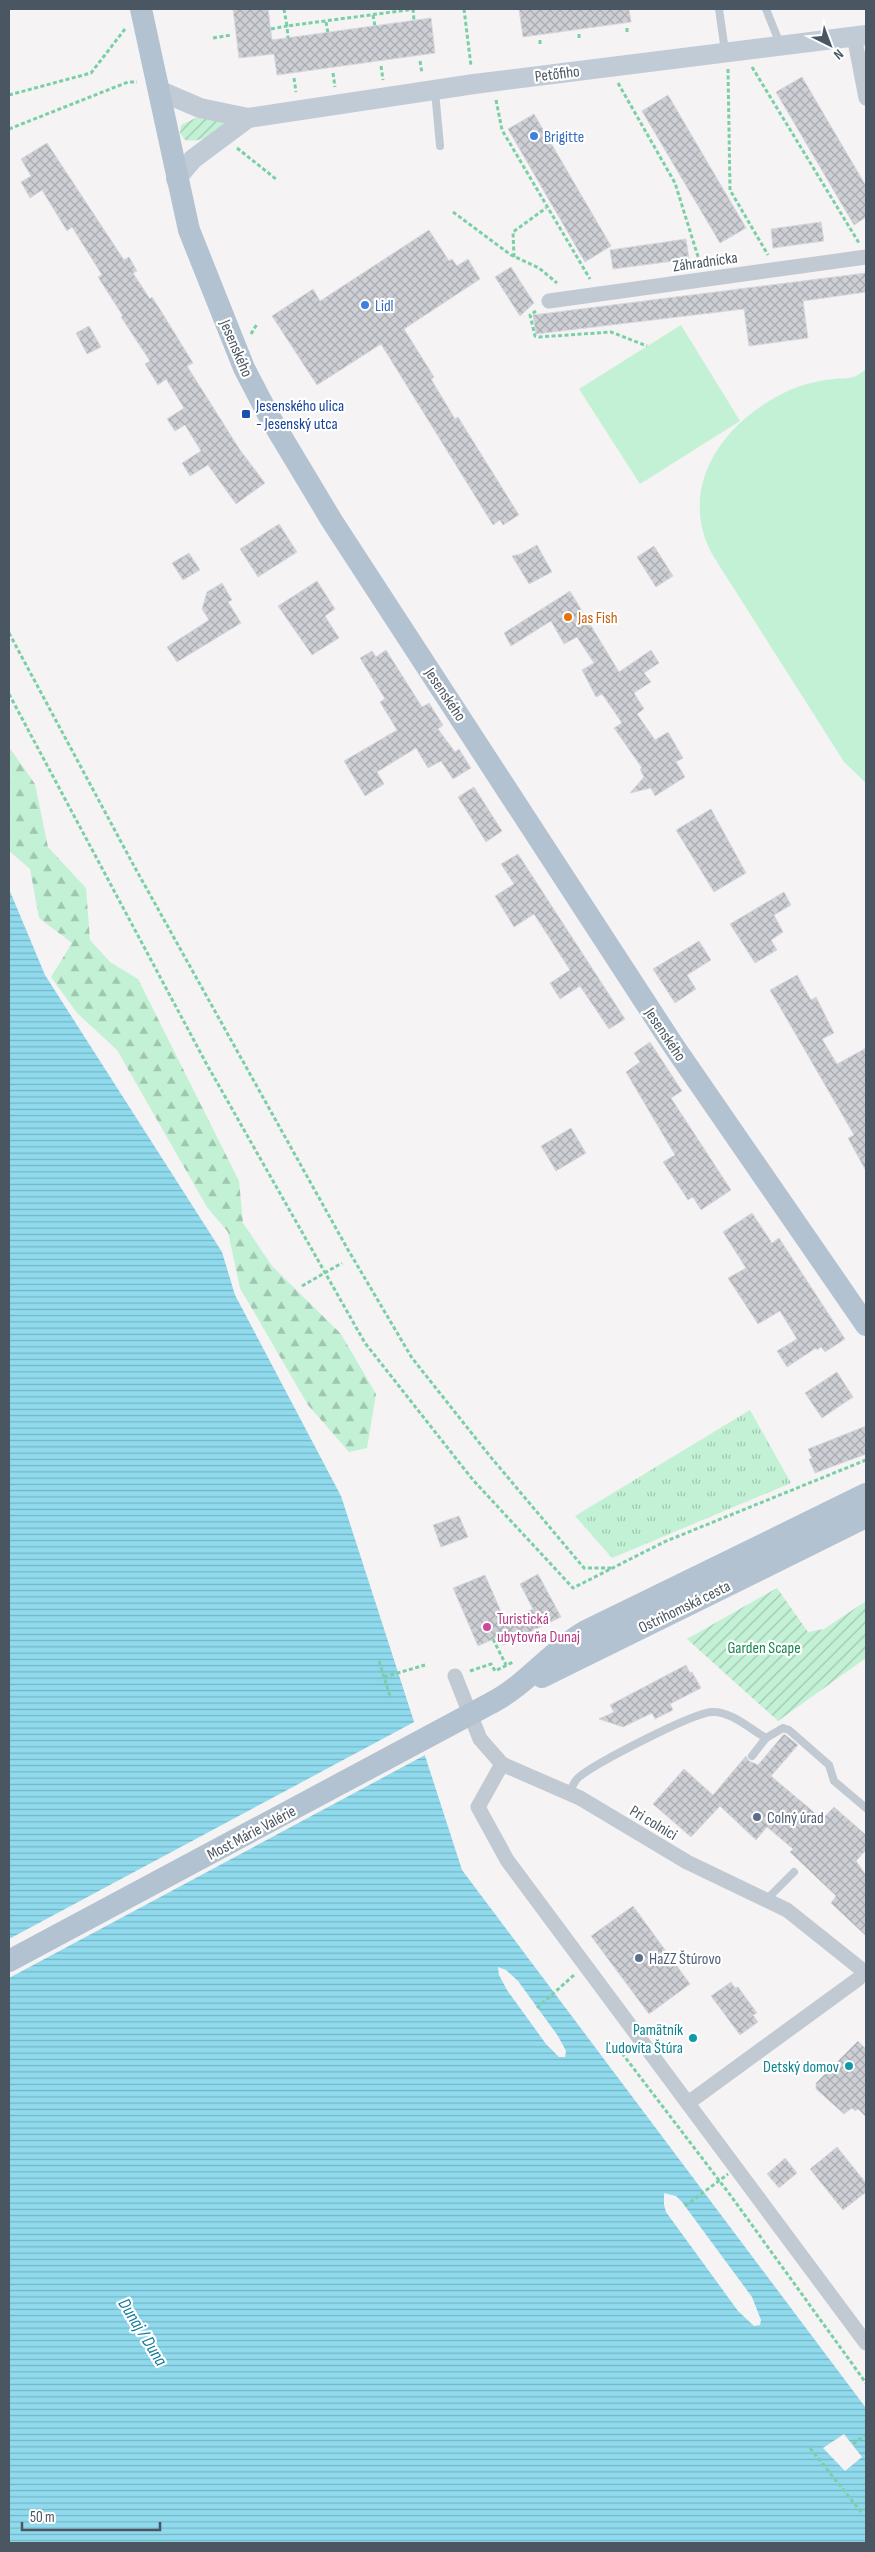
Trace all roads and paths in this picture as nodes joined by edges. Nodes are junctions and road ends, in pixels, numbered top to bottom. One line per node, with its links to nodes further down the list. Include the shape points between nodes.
1 (141, 9): 34 (main road, Jesenského); 36 (path, via 91,73)
2 (284, 9): 10 (path)
3 (414, 9): 7 (path); 8 (path)
4 (464, 9): 23 (path)
5 (719, 9): 24 (lane)
6 (766, 9): 22 (lane)
7 (373, 15): 9 (path); 11 (path)
8 (414, 21)
9 (326, 22): 10 (path); 13 (path)
10 (287, 26): 12 (path); 18 (path)
11 (375, 26)
12 (271, 29)
13 (328, 32)
14 (579, 34): 19 (path)
15 (231, 35): 17 (path)
16 (860, 35): 22 (street, Petőfiho); 38 (street)
17 (212, 38)
18 (288, 38)
19 (580, 39)
20 (540, 40): 21 (path)
21 (540, 44)
22 (780, 44): 24 (street, Petőfiho)
23 (470, 56)
24 (726, 58): 32 (street, Petőfiho); 49 (path, via 730,190)
25 (420, 61): 32 (path)
26 (749, 62): 47 (path)
27 (381, 66): 31 (path)
28 (333, 73): 33 (path)
29 (294, 78): 35 (path)
30 (617, 81): 50 (path, via 675,183)
31 (384, 82)
32 (429, 84): 39 (street, Petőfiho); 42 (lane)
33 (336, 88)
34 (158, 90): 39 (street, Petőfiho, via 200,108); 40 (path, via 141,81 128,82); 44 (main road, Jesenského)
35 (296, 93)
36 (9, 95)
37 (495, 97): 45 (path, via 502,130)
38 (866, 98)
39 (248, 118): 44 (street, Petőfiho, via 192,159)
40 (9, 129)
41 (231, 144): 43 (path)
42 (440, 146)
43 (276, 179)
44 (176, 180): 60 (main road, Jesenského, via 189,230 244,368 301,472 672,1045)
45 (546, 208): 48 (path, via 513,232); 51 (path)
46 (453, 212): 48 (path)
47 (864, 252): 49 (street, Záhradnícka)
48 (514, 257): 52 (path, via 538,268)
49 (776, 268): 50 (street, Záhradnícka)
50 (705, 278): 51 (street, Záhradnícka)
51 (598, 293): 52 (street, Záhradnícka)
52 (574, 297): 53 (street, Záhradnícka)
53 (548, 301): 54 (path, via 530,315 535,336 611,332)
54 (647, 346)
55 (9, 633): 64 (path, via 134,866 412,1358 488,1455 584,1568)
56 (9, 694): 58 (path, via 206,1063)
57 (342, 1263): 58 (path)
58 (325, 1273): 59 (path); 64 (path, via 365,1343 389,1374 473,1480 573,1588)
59 (302, 1286)
60 (866, 1325)
61 (866, 1460): 64 (path, via 664,1542)
62 (866, 1494): 73 (main road, via 569,1640)
63 (866, 1517): 73 (main road, Ostrihomská cesta)
64 (612, 1568)
65 (494, 1639): 68 (path)
66 (379, 1661): 71 (path)
67 (425, 1665): 71 (path)
68 (506, 1665): 69 (path, via 513,1662); 70 (path, via 495,1671 491,1664)
69 (516, 1666)
70 (455, 1676): 76 (street, Pri colnici, via 480,1739)
71 (384, 1677): 72 (path)
72 (390, 1696)
73 (498, 1700): 81 (main road, Most Márie Valérie, bridge)
74 (766, 1738): 75 (lane); 77 (lane, via 725,1714 712,1712 693,1716 593,1768 577,1779); 78 (lane, via 782,1728 789,1730 830,1765 834,1781)
75 (752, 1756)
76 (502, 1764): 77 (street, Pri colnici); 86 (street, via 478,1806 486,1822 507,1860)
77 (569, 1793): 80 (street, Pri colnici, via 687,1862)
78 (866, 1808)
79 (794, 1872): 80 (lane)
80 (767, 1899): 83 (street, Pri colnici, via 794,1915)
81 (9, 1961)
82 (578, 1972): 84 (path)
83 (863, 1975): 86 (street)
84 (537, 2008)
85 (618, 2048): 90 (path, via 731,2196)
86 (688, 2103): 89 (street)
87 (728, 2174): 88 (path, bridge)
88 (684, 2206)
89 (865, 2340)
90 (866, 2383)
91 (866, 2434): 92 (path)
92 (854, 2444)
93 (810, 2448): 94 (path)
94 (862, 2513)

